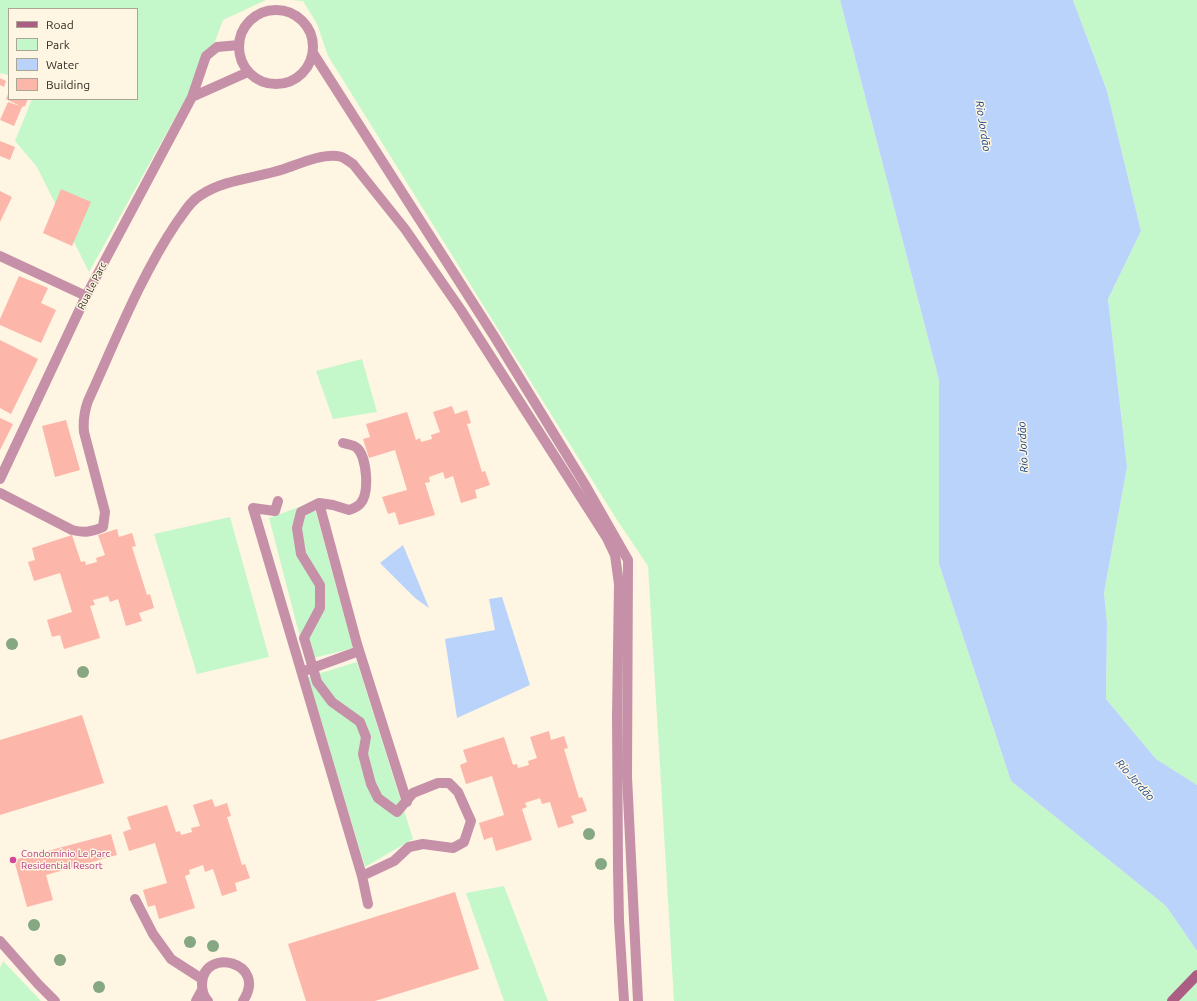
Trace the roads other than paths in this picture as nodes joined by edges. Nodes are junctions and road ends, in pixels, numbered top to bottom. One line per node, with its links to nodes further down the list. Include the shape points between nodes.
1 (239, 45): 2 (street, via 239,37 253,17 265,11 278,10 290,13 301,20 309,30); 3 (street, via 238,50); 4 (street, Rua Le Parc, via 217,47 206,56)
2 (313, 53): 3 (street, via 302,74 280,84 268,84 257,80); 28 (street, via 494,336 628,560 627,777)
3 (248, 72): 4 (street)
4 (192, 97): 6 (street, Rua Le Parc)
5 (0, 256): 6 (street)
6 (86, 296): 8 (street, Rua Le Parc)
7 (343, 443): 11 (street, via 356,447 362,454 366,490 360,504 349,510)
8 (0, 479)
9 (0, 493): 27 (street, via 72,530 90,532 103,527 105,512 84,432 85,411 162,244 188,206 210,190 313,160 337,156 353,164 405,229 444,285 615,555 619,584 618,867)
10 (278, 501): 14 (street, via 274,511 253,508)
11 (319, 503): 12 (street); 13 (street, via 301,512 297,528 301,554 320,585 320,608 304,638)
12 (359, 651): 13 (street); 15 (street)
13 (313, 669): 14 (street); 15 (street, via 317,682 332,702 360,722 366,738 363,754 371,784 378,798 397,812)
14 (301, 672): 16 (street)
15 (407, 802): 16 (street, via 414,794 438,783 449,783 458,792 471,821 464,842 453,848 423,844 409,847 394,861)
16 (362, 876): 18 (street)
17 (135, 900): 21 (street, via 153,934 171,959)
18 (368, 904)
19 (0, 940): 23 (street)
20 (1197, 975): 29 (main road)
21 (202, 979): 22 (street); 26 (street, via 216,963 238,965 246,972 250,982)
22 (202, 990): 24 (street); 25 (street)
23 (55, 1001)
24 (196, 1001)
25 (208, 1001)
26 (243, 1001)
27 (624, 1001)
28 (638, 1001)
29 (1172, 1001)

